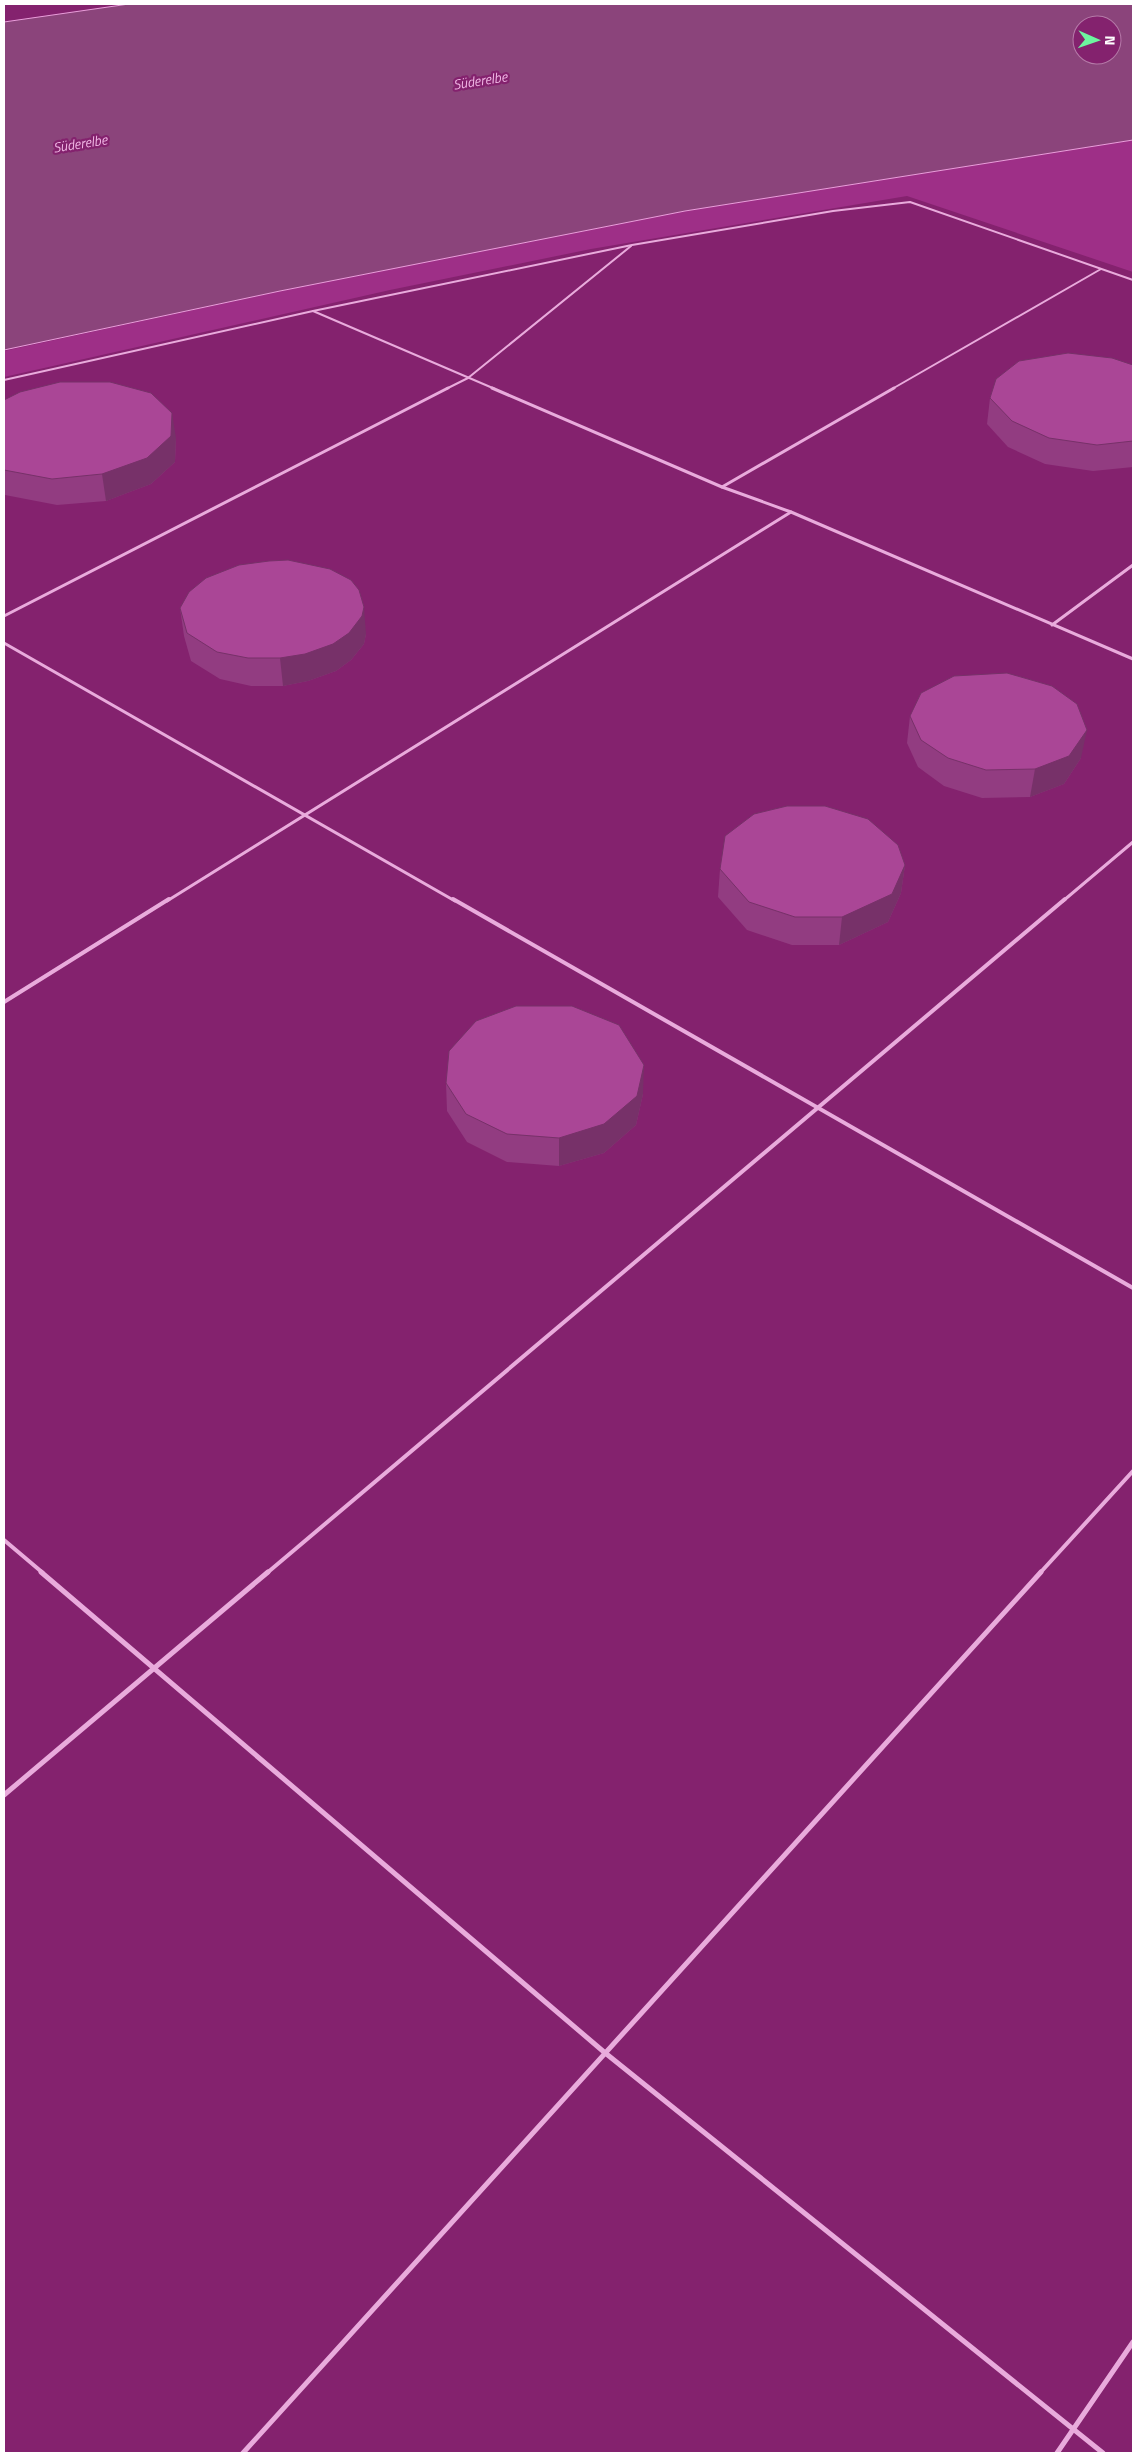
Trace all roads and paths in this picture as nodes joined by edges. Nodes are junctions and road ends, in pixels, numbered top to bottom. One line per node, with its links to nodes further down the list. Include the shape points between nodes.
1 (632, 245): 2 (lane, via 833,211 910,202); 4 (lane); 5 (lane)
2 (1102, 269): 3 (lane); 7 (lane)
3 (1133, 280)
4 (313, 311): 5 (lane); 6 (lane)
5 (468, 378): 7 (lane); 10 (lane)
6 (4, 380)
7 (722, 487): 8 (lane)
8 (791, 512): 11 (lane); 14 (lane)
9 (1133, 565): 11 (lane)
10 (4, 616)
11 (1052, 625): 13 (lane)
12 (4, 643): 14 (lane)
13 (1133, 659)
14 (304, 815): 16 (lane); 17 (lane)
15 (1133, 842): 17 (lane)
16 (4, 1002)
17 (818, 1108): 18 (lane); 21 (lane)
18 (1133, 1288)
19 (1133, 1471): 23 (lane)
20 (4, 1540): 21 (lane)
21 (155, 1667): 22 (lane); 23 (lane)
22 (4, 1795)
23 (604, 2052): 25 (lane); 26 (lane)
24 (1133, 2342): 25 (lane)
25 (1073, 2429): 27 (lane); 28 (lane)
26 (243, 2453)
27 (1057, 2453)
28 (1103, 2453)

